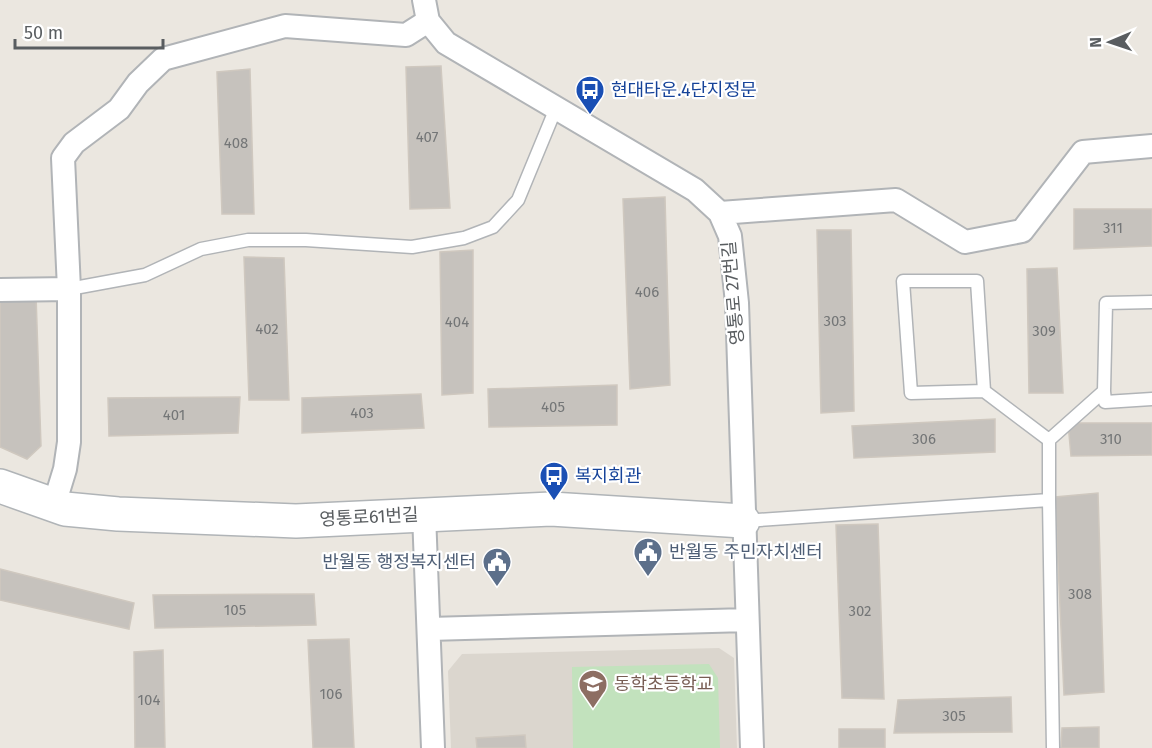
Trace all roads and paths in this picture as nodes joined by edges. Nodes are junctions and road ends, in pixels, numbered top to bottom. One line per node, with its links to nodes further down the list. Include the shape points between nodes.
1 (426, 10): 2 (street); 3 (street, 영통로 27번길)
2 (406, 35): 3 (street); 7 (street, via 285,26 163,59 119,109 74,142 63,158)
3 (446, 43): 4 (street, 영통로 27번길)
4 (556, 108): 6 (street, 영통로 27번길, via 695,190); 7 (lane, via 518,200 493,227 464,238 412,247 248,240 201,249 145,275)
5 (1152, 146): 6 (street, via 1083,152 1022,231 965,242 896,200)
6 (720, 213): 18 (street, 영통로 27번길, via 730,237 737,303)
7 (69, 289): 8 (street); 16 (street, via 69,442)
8 (0, 290)
9 (1152, 302): 11 (lane, via 1106,303)
10 (984, 391): 10 (lane, via 911,393 903,281 977,281); 13 (lane)
11 (1104, 391): 12 (lane, via 1105,402); 13 (lane)
12 (1152, 399)
13 (1049, 440): 15 (lane)
14 (0, 486): 16 (street, 영통로61번길)
15 (1049, 500): 18 (lane); 23 (lane)
16 (54, 505): 17 (street, 영통로61번길, via 118,514 296,521)
17 (424, 514): 18 (street, 영통로61번길, via 550,509); 20 (street)
18 (743, 521): 19 (street, 영통로 27번길)
19 (747, 620): 20 (street); 22 (street, 영통로 27번길)
20 (429, 629): 21 (street)
21 (433, 748)
22 (752, 748)
23 (1053, 748)

